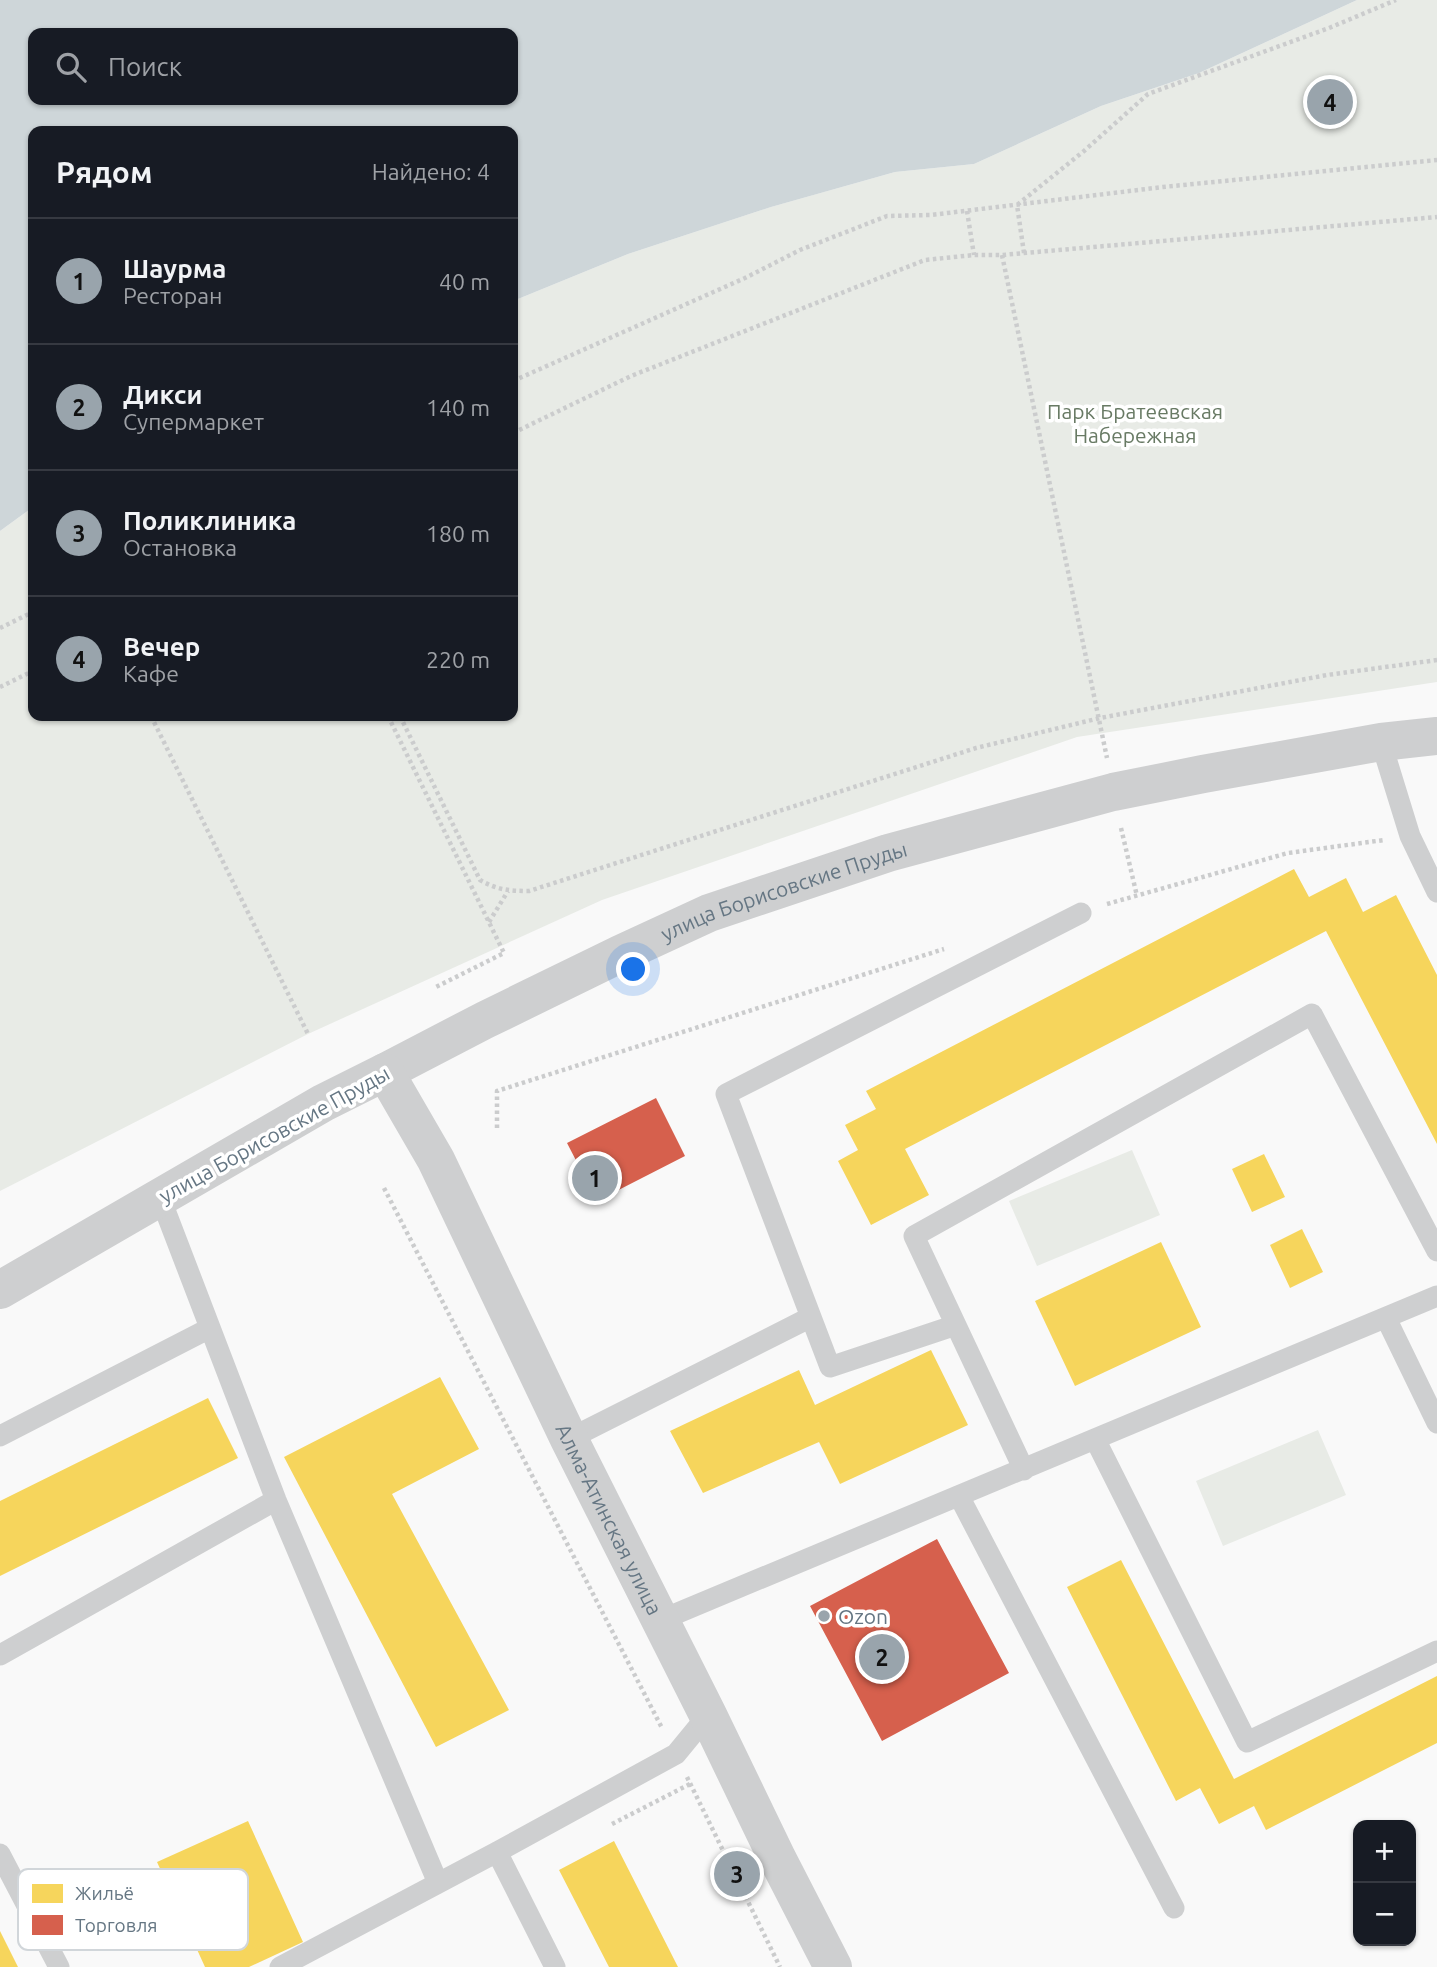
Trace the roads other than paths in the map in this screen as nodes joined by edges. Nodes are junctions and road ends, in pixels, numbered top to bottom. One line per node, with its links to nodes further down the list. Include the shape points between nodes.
1 (1437, 736): 2 (street, улица Борисовские Пруды)
2 (1381, 742): 3 (lane, via 1410,836); 5 (street, улица Борисовские Пруды, via 1113,792 888,853 709,913)
3 (1437, 892)
4 (1081, 913): 10 (lane, via 726,1094)
5 (385, 1072): 6 (street, улица Борисовские Пруды); 16 (street, Алма-Атинская улица, via 436,1160)
6 (160, 1197): 8 (street, улица Борисовские Пруды); 13 (lane)
7 (1437, 1251): 12 (lane, via 1312,1014 914,1236)
8 (0, 1290)
9 (1437, 1296): 11 (lane)
10 (811, 1317): 12 (lane, via 830,1367); 16 (lane)
11 (1386, 1318): 14 (lane); 17 (lane)
12 (956, 1325): 18 (lane)
13 (210, 1328): 15 (lane); 20 (lane)
14 (1437, 1423)
15 (0, 1436)
16 (569, 1439): 21 (street, Алма-Атинская улица)
17 (1095, 1439): 18 (lane); 22 (lane, via 1247,1742)
18 (1024, 1470): 19 (lane)
19 (959, 1496): 21 (lane); 29 (lane)
20 (276, 1500): 23 (lane); 27 (lane)
21 (661, 1620): 24 (street, Алма-Атинская улица)
22 (1437, 1651)
23 (0, 1655)
24 (708, 1715): 25 (lane, via 676,1754); 34 (street, Алма-Атинская улица)
25 (497, 1852): 27 (lane); 33 (lane)
26 (0, 1854): 28 (lane)
27 (438, 1883): 32 (lane)
28 (18, 1888)
29 (1174, 1908)
30 (50, 1950): 31 (lane)
31 (59, 1967)
32 (280, 1967)
33 (555, 1967)
34 (833, 1967)

